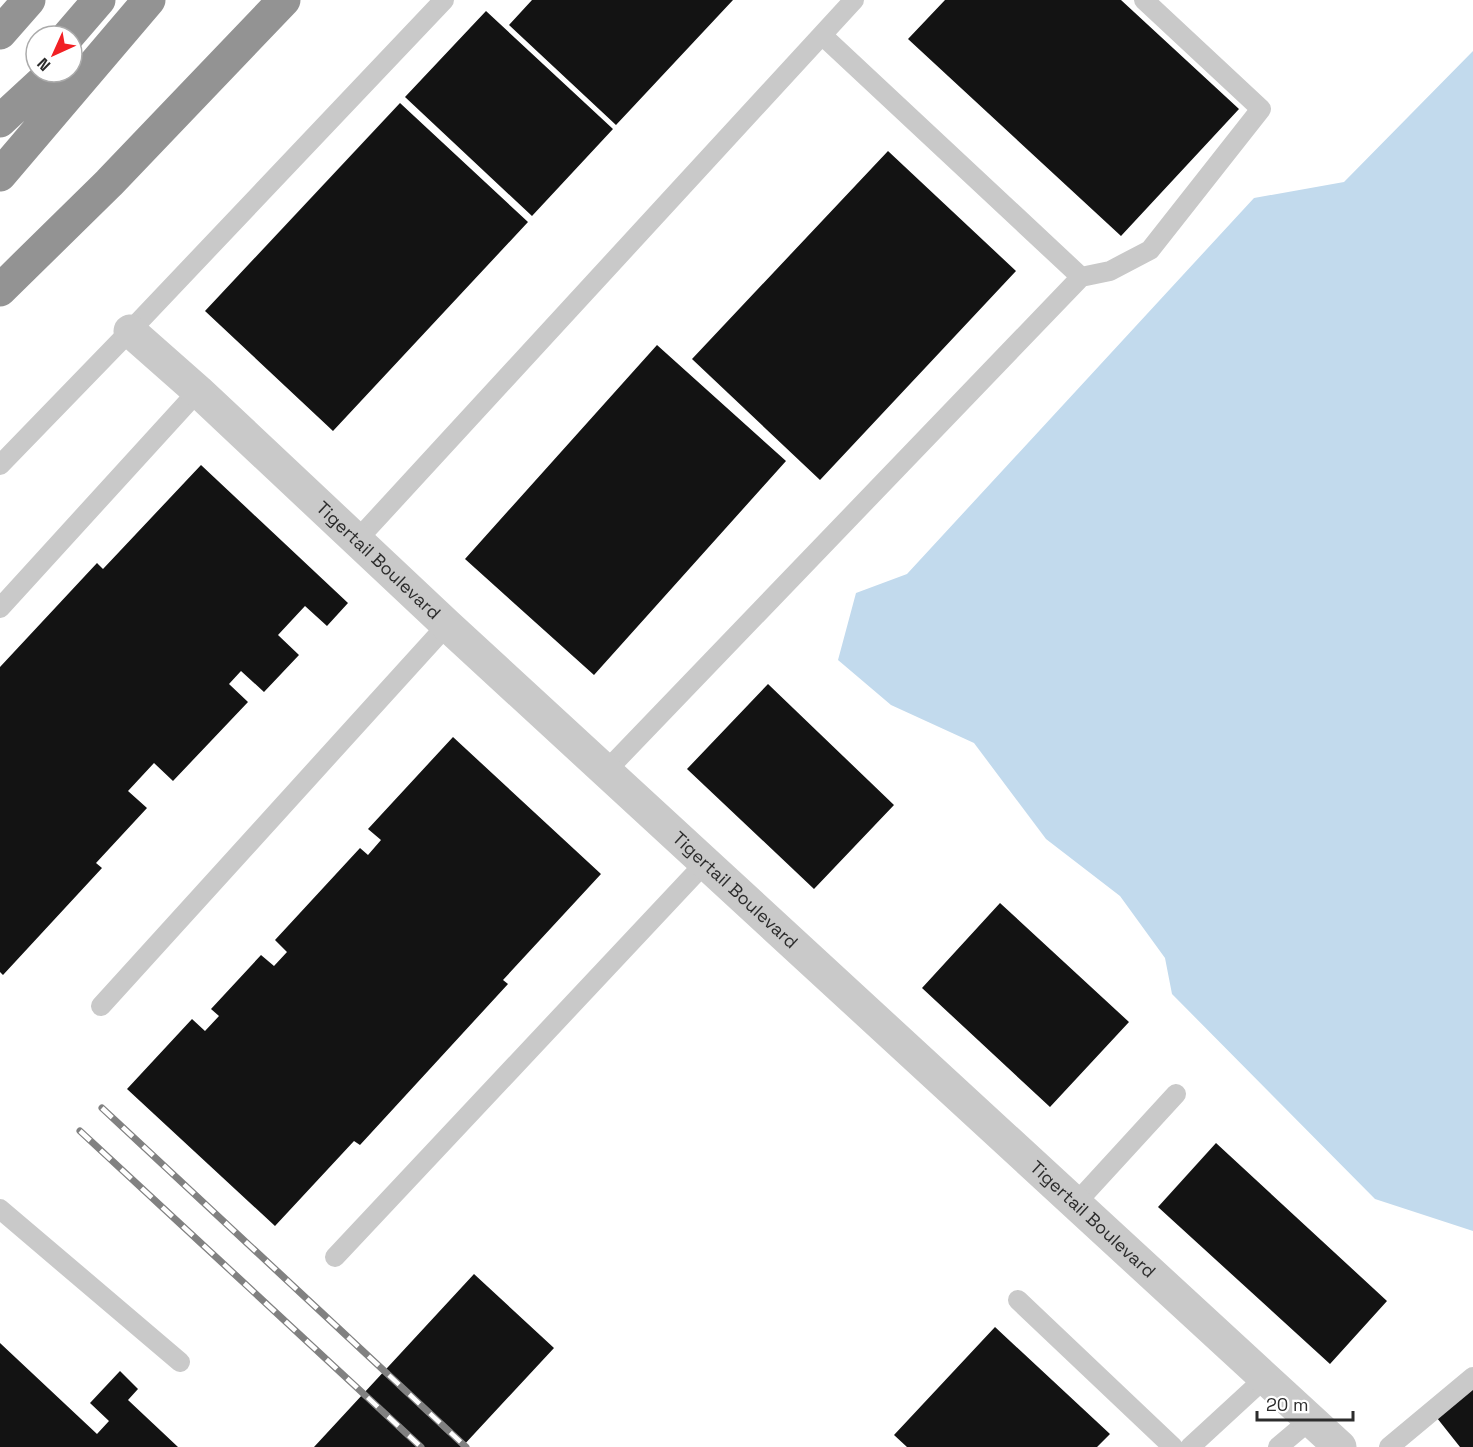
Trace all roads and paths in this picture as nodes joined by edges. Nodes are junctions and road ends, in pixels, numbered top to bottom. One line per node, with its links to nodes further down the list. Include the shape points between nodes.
1 (29, 0): 10 (highway)
2 (99, 0): 9 (highway)
3 (132, 0): 12 (highway)
4 (149, 0): 17 (highway)
5 (284, 0): 19 (highway, via 109,183)
6 (444, 0): 20 (lane)
7 (854, 0): 11 (lane)
8 (1144, 0): 18 (lane, via 1261,109 1150,250 1110,271)
9 (78, 24)
10 (0, 33)
11 (823, 36): 18 (lane); 23 (lane)
12 (84, 44)
13 (26, 84): 15 (highway)
14 (41, 84): 16 (highway)
15 (0, 114)
16 (0, 121)
17 (0, 175)
18 (1080, 277): 26 (lane)
19 (0, 290)
20 (130, 331): 21 (street, Tigertail Boulevard); 22 (lane)
21 (198, 391): 23 (street, Tigertail Boulevard); 24 (lane)
22 (0, 465)
23 (358, 539): 25 (street, Tigertail Boulevard)
24 (0, 608)
25 (447, 625): 26 (street, Tigertail Boulevard); 28 (lane)
26 (606, 771): 27 (street, Tigertail Boulevard)
27 (706, 861): 30 (street, Tigertail Boulevard); 32 (lane)
28 (101, 1006)
29 (1176, 1094): 30 (lane)
30 (1076, 1203): 36 (street, Tigertail Boulevard)
31 (0, 1209): 34 (lane)
32 (335, 1257)
33 (1018, 1300): 38 (lane)
34 (180, 1362)
35 (1473, 1377): 42 (lane)
36 (1265, 1378): 37 (street, Tigertail Boulevard); 39 (lane)
37 (1310, 1420): 40 (lane); 41 (street, Tigertail Boulevard)
38 (1173, 1447)
39 (1190, 1447)
40 (1278, 1447)
41 (1340, 1447)
42 (1389, 1447)

